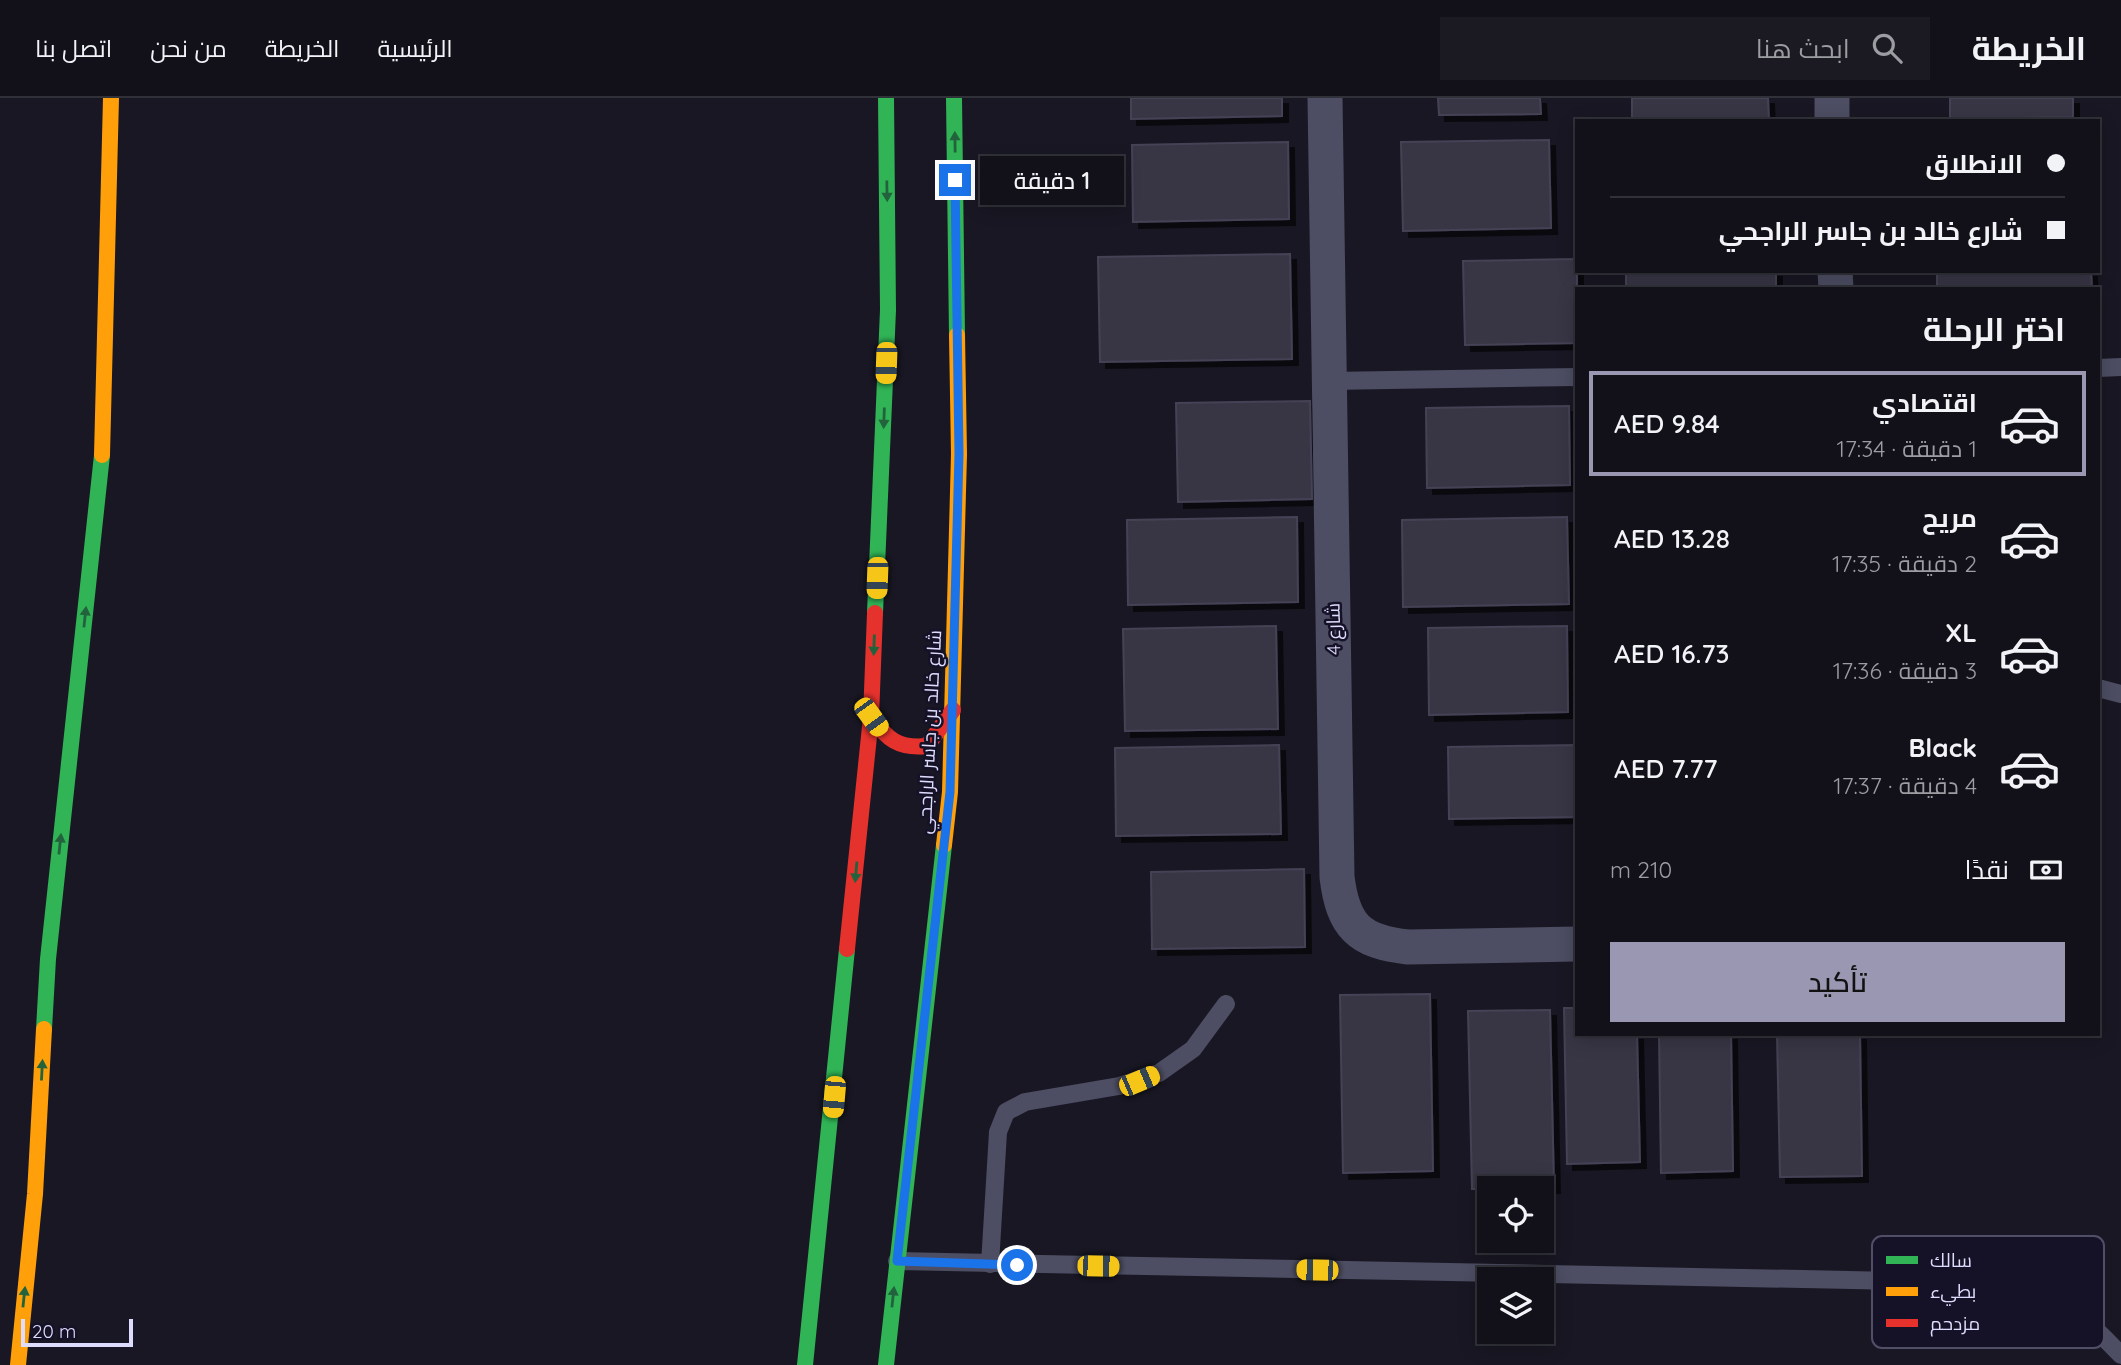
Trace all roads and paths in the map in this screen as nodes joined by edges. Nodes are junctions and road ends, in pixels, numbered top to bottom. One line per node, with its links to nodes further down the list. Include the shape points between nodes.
1 (111, 98): 22 (main road, one-way to 1, via 48,959 102,460)
2 (886, 98): 14 (main road, one-way to 14, via 888,310)
3 (954, 98): 13 (main road, شارع خالد بن جاسر الراجحي, one-way to 3, via 959,454)
4 (1325, 98): 10 (street, شارع 4)
5 (1832, 98): 6 (street)
6 (1832, 119)
7 (2100, 368): 8 (lane)
8 (2121, 368)
9 (1575, 377): 10 (lane)
10 (1329, 381): 15 (street, شارع 4, via 1340,905 1356,929 1380,944)
11 (2100, 689): 12 (lane)
12 (2121, 694)
13 (953, 710): 14 (main road, via 927,746 908,749 889,741); 17 (main road, شارع خالد بن جاسر الراجحي, via 950,792)
14 (871, 717): 23 (main road, one-way to 23)
15 (1575, 944)
16 (1226, 1004): 18 (lane, via 1193,1049 1158,1073 1119,1086 1025,1102 1006,1112 998,1132)
17 (897, 1261): 18 (lane); 24 (main road, شارع خالد بن جاسر الراجحي, one-way to 17)
18 (989, 1264): 19 (lane)
19 (1872, 1281)
20 (2104, 1339): 21 (lane)
21 (2121, 1355)
22 (18, 1365)
23 (805, 1365)
24 (886, 1365)

